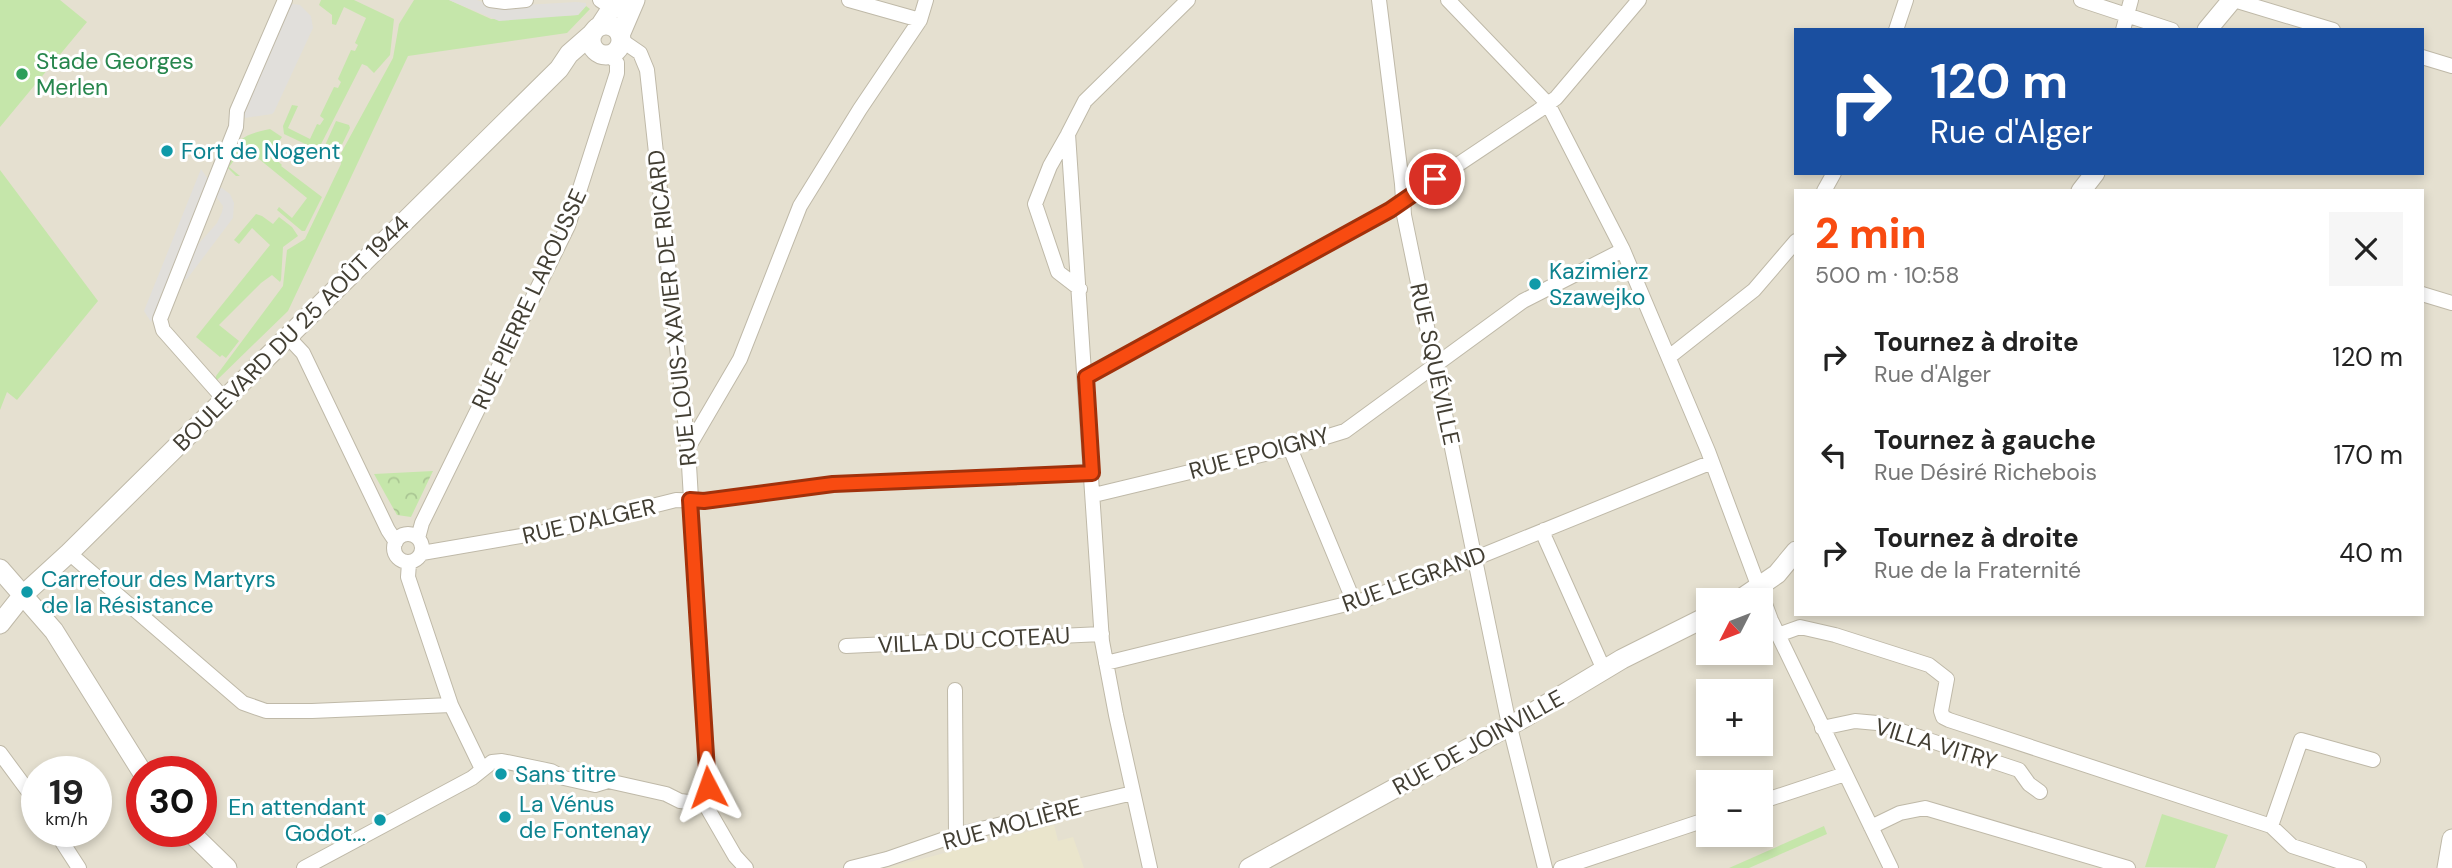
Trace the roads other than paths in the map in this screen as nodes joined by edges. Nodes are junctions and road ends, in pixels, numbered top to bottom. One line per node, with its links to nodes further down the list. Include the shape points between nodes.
1 (285, 0): 41 (street, via 237,111 236,127 160,319 163,330)
2 (490, 0): 3 (street)
3 (526, 0)
4 (635, 0): 23 (street)
5 (849, 0): 16 (street)
6 (926, 0): 16 (street)
7 (1188, 0): 28 (street, via 1085,101)
8 (1379, 0): 31 (street, RUE SQUÉVILLE)
9 (1448, 0): 27 (street)
10 (1639, 0): 27 (street)
11 (1906, 0): 17 (street)
12 (2081, 0): 15 (street)
13 (2233, 0): 20 (street); 21 (street)
14 (609, 3): 22 (street, BOULEVARD DU 25 AOÛT 1944)
15 (2130, 7): 18 (street); 19 (street)
16 (920, 20): 42 (street, via 800,206 740,359)
17 (1897, 28)
18 (2124, 28)
19 (2168, 28)
20 (2209, 28)
21 (2326, 28)
22 (597, 29): 23 (street, via 614,27); 23 (street, via 593,47); 26 (street, BOULEVARD DU 25 AOÛT 1944)
23 (613, 46): 26 (street, BOULEVARD DU 25 AOÛT 1944); 42 (street, RUE LOUIS-XAVIER DE RICARD, via 640,52 647,70); 49 (street, RUE PIERRE LAROUSSE, via 617,73 568,226)
24 (2424, 58): 25 (street)
25 (2452, 66)
26 (559, 69): 37 (street, BOULEVARD DU 25 AOÛT 1944)
27 (1548, 104): 31 (street); 33 (street)
28 (1068, 134): 34 (street); 34 (street, via 1035,204 1058,272)
29 (2093, 175): 30 (street)
30 (2083, 189)
31 (1402, 201): 39 (street, RUE SQUÉVILLE); 40 (street)
32 (1794, 243): 38 (street, via 1754,290)
33 (1623, 250): 38 (street); 39 (street, RUE EPOIGNY, via 1523,301)
34 (1080, 289): 40 (street)
35 (2424, 294): 36 (street)
36 (2452, 303)
37 (287, 336): 41 (street, BOULEVARD DU 25 AOÛT 1944); 50 (street, via 303,353)
38 (1669, 357): 44 (street)
39 (1436, 364): 43 (street, RUE EPOIGNY, via 1345,430); 54 (street, RUE SQUÉVILLE)
40 (1086, 377): 45 (street)
41 (224, 400): 51 (street, BOULEVARD DU 25 AOÛT 1944)
42 (688, 448): 47 (street, RUE LOUIS-XAVIER DE RICARD)
43 (1290, 448): 46 (street, RUE EPOIGNY); 59 (street)
44 (1712, 462): 48 (street, RUE LEGRAND); 57 (street)
45 (1092, 473): 46 (street); 47 (street, RUE D'ALGER, via 833,484)
46 (1094, 495): 62 (street)
47 (690, 500): 52 (street, RUE D'ALGER, via 508,540); 80 (street, RUE LOUIS-XAVIER DE RICARD, via 708,787)
48 (1544, 530): 54 (street, RUE LEGRAND); 66 (street)
49 (418, 538): 50 (street, via 406,534); 52 (street)
50 (396, 542): 55 (street, via 397,558)
51 (69, 553): 58 (street, BOULEVARD DU 25 AOÛT 1944); 68 (street, via 243,703 266,711)
52 (422, 553): 55 (street)
53 (1794, 553): 57 (street)
54 (1476, 558): 59 (street, RUE LEGRAND); 69 (street, RUE SQUÉVILLE)
55 (409, 563): 68 (street, via 408,577)
56 (0, 569): 58 (street)
57 (1759, 587): 63 (street)
58 (22, 596): 61 (street, BOULEVARD DU 25 AOÛT 1944); 72 (street, via 54,631)
59 (1354, 602): 65 (street, RUE LEGRAND)
60 (1696, 622): 66 (street, RUE DE JOINVILLE)
61 (0, 624)
62 (1102, 634): 64 (street, VILLA DU COTEAU); 65 (street)
63 (1778, 635): 70 (street); 82 (street, via 1800,627 1929,665 1947,679 1943,718)
64 (846, 646)
65 (1106, 663): 78 (street)
66 (1604, 670): 69 (street, RUE DE JOINVILLE)
67 (956, 690): 84 (street)
68 (451, 705): 74 (street)
69 (1510, 726): 94 (street, RUE DE JOINVILLE); 95 (street, RUE SQUÉVILLE)
70 (1822, 728): 75 (street); 77 (street, VILLA VITRY, via 1855,720 1877,723 2019,770)
71 (0, 753): 76 (street)
72 (132, 756)
73 (2374, 760): 82 (street, via 2301,740)
74 (482, 769): 80 (street, via 502,761 595,785 608,781); 90 (street)
75 (1845, 774): 79 (street); 83 (street)
76 (21, 781)
77 (2040, 792)
78 (1133, 793): 84 (street, RUE MOLIÈRE); 93 (street)
79 (1773, 798)
80 (705, 804): 91 (street)
81 (1696, 823): 96 (street)
82 (2271, 826): 99 (street, via 2292,846)
83 (1871, 827): 97 (street); 98 (street, via 1900,813 1925,808)
84 (956, 835): 92 (street, RUE MOLIÈRE)
85 (2452, 839): 100 (street)
86 (65, 847): 88 (street)
87 (205, 847): 89 (street)
88 (79, 868)
89 (227, 868)
90 (303, 868)
91 (746, 868)
92 (851, 868)
93 (1150, 868)
94 (1249, 868)
95 (1545, 868)
96 (1561, 868)
97 (1891, 868)
98 (2128, 868)
99 (2359, 868)
100 (2447, 868)

